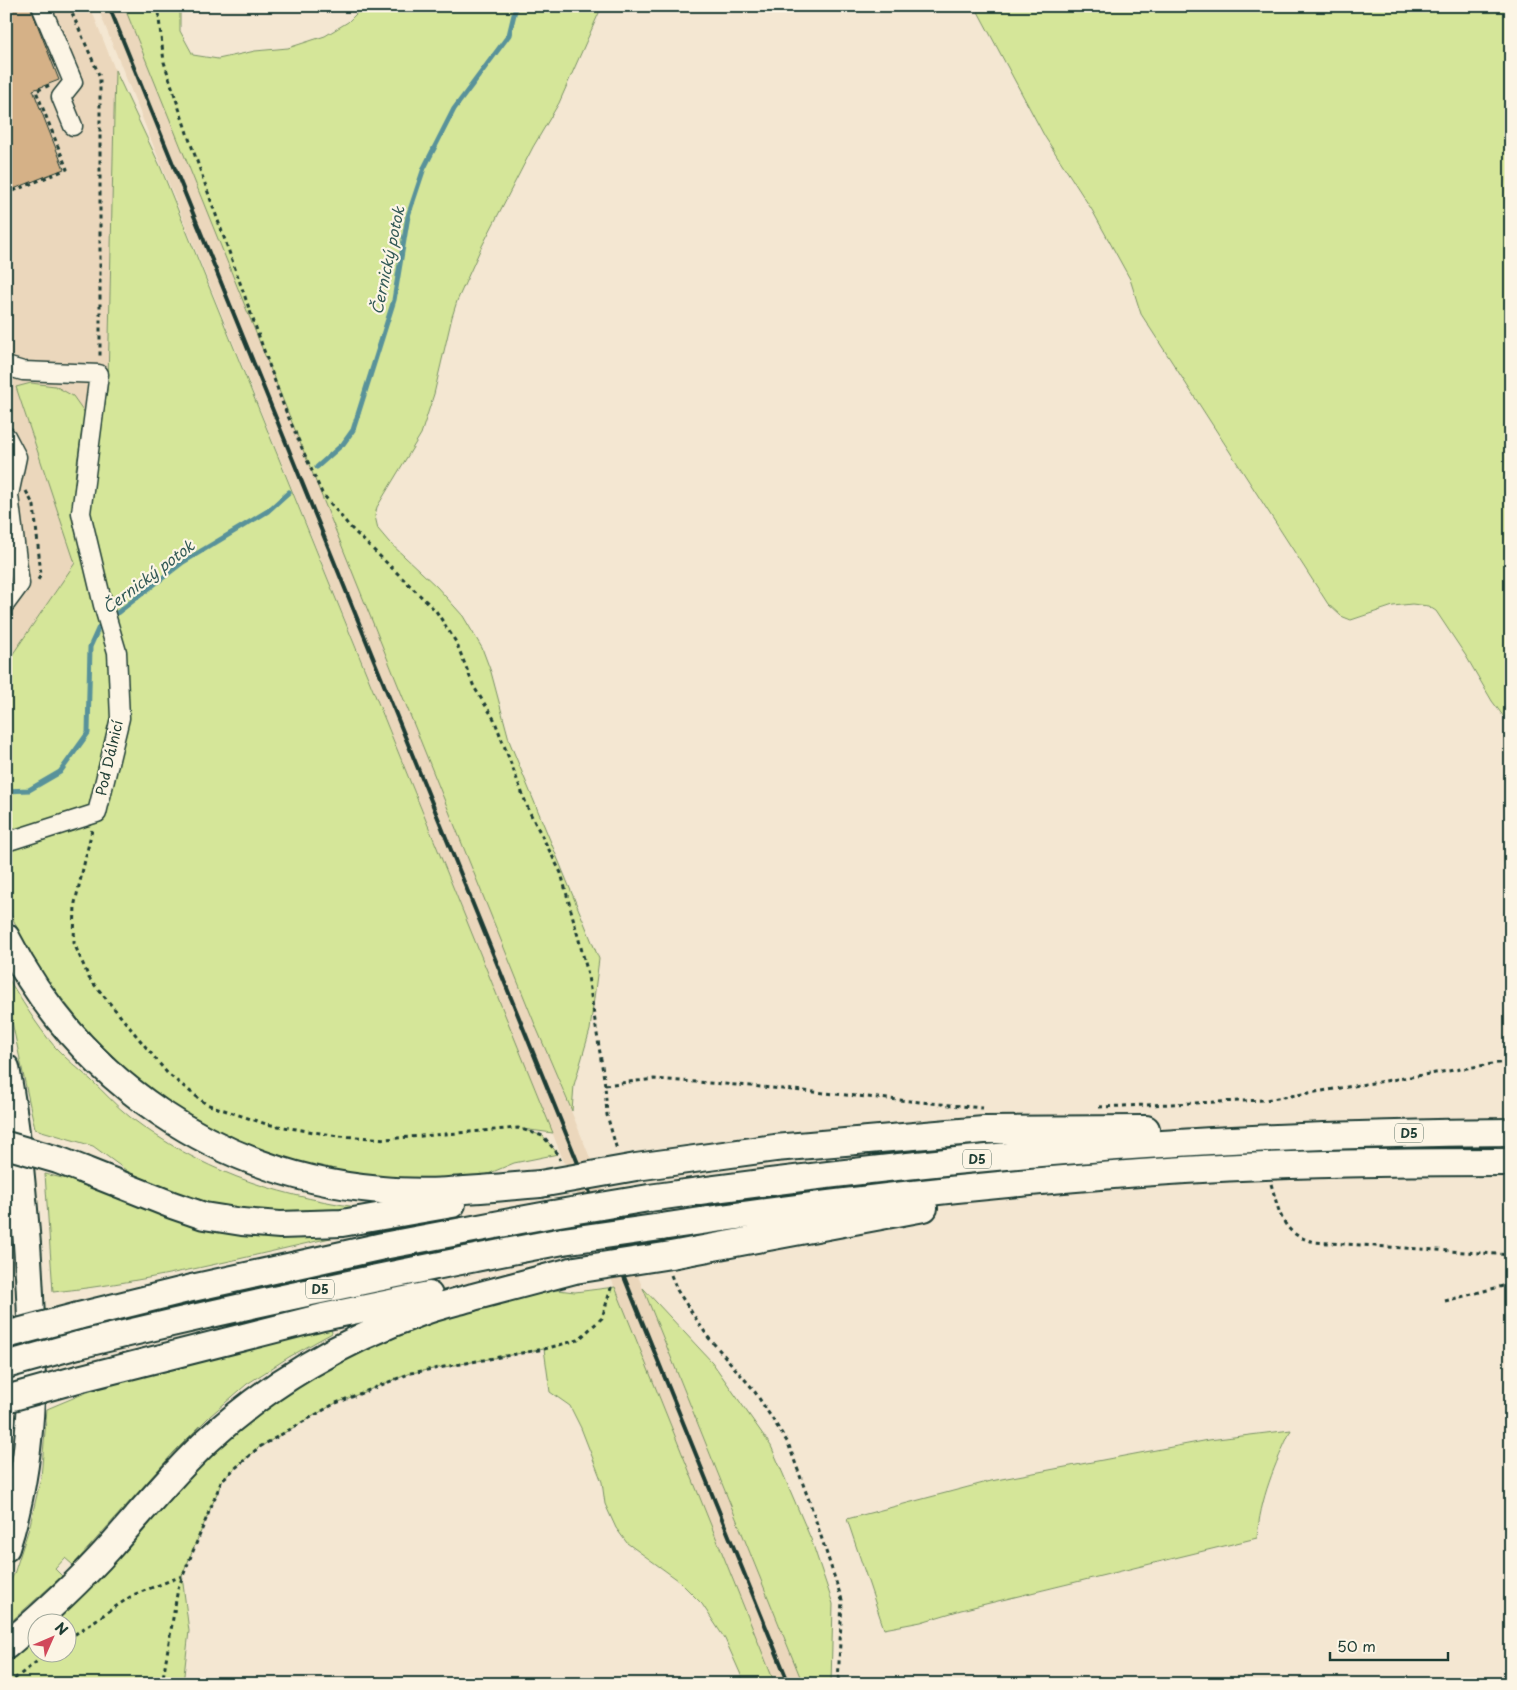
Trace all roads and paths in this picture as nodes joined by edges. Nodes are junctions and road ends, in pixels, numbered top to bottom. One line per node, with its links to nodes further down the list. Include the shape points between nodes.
1 (41, 6): 4 (street)
2 (69, 6): 8 (path, via 100,77)
3 (160, 6): 16 (path, via 158,19 164,62 187,133 278,389 322,493 350,527 436,611 456,642 474,688 494,719 529,811 561,873 587,970)
4 (70, 77): 5 (street, via 72,82 61,97); 6 (path, via 36,91 67,169)
5 (73, 126)
6 (6, 194)
7 (6, 366): 8 (street, via 23,370)
8 (100, 374): 12 (street, Pod Dálnicí, via 81,514 117,652 120,718 96,813)
9 (6, 436): 10 (street, via 18,457)
10 (8, 501): 11 (street, via 20,584)
11 (6, 603)
12 (6, 842)
13 (6, 936): 28 (highway, via 40,995 102,1066 150,1105 201,1138 228,1151 301,1177 354,1187 439,1192)
14 (1511, 1060): 17 (path, via 1265,1100)
15 (6, 1068): 38 (highway, via 21,1181 30,1288 32,1372 24,1471)
16 (605, 1085): 18 (path, via 654,1079); 24 (path, via 607,1115)
17 (1098, 1107)
18 (991, 1109)
19 (1511, 1132): 20 (highway, D5)
20 (1349, 1134): 21 (highway, D5); 24 (highway, via 1179,1128 984,1130)
21 (1308, 1136): 25 (street); 35 (highway, D5, bridge, via 1016,1155 794,1178 649,1198 383,1246 192,1288)
22 (6, 1145): 28 (highway, bridge, via 40,1154 204,1216 280,1225 342,1223 447,1205)
23 (1511, 1162): 25 (highway, D5)
24 (628, 1163): 28 (highway, bridge)
25 (1309, 1165): 26 (highway, D5)
26 (1266, 1167): 27 (highway, D5); 29 (path, via 1280,1214 1287,1227 1302,1239)
27 (1060, 1181): 30 (highway, via 832,1226); 36 (highway, D5, bridge, via 896,1195 563,1241 197,1316)
28 (540, 1184)
29 (1511, 1255)
30 (670, 1264): 31 (highway, bridge); 46 (path, via 677,1290 708,1337 752,1389 788,1443 842,1600)
31 (575, 1270): 37 (highway, bridge, via 323,1317); 42 (highway, via 424,1311 356,1340 292,1376 208,1440 82,1578)
32 (1511, 1284): 33 (path)
33 (1445, 1301)
34 (6, 1329): 37 (highway)
35 (6, 1335)
36 (6, 1364)
37 (6, 1398)
38 (6, 1548)
39 (182, 1576): 41 (path, via 133,1595)
40 (178, 1588): 45 (path)
41 (78, 1632)
42 (6, 1646)
43 (36, 1662): 44 (path)
44 (8, 1684)
45 (162, 1684)
46 (838, 1684)

